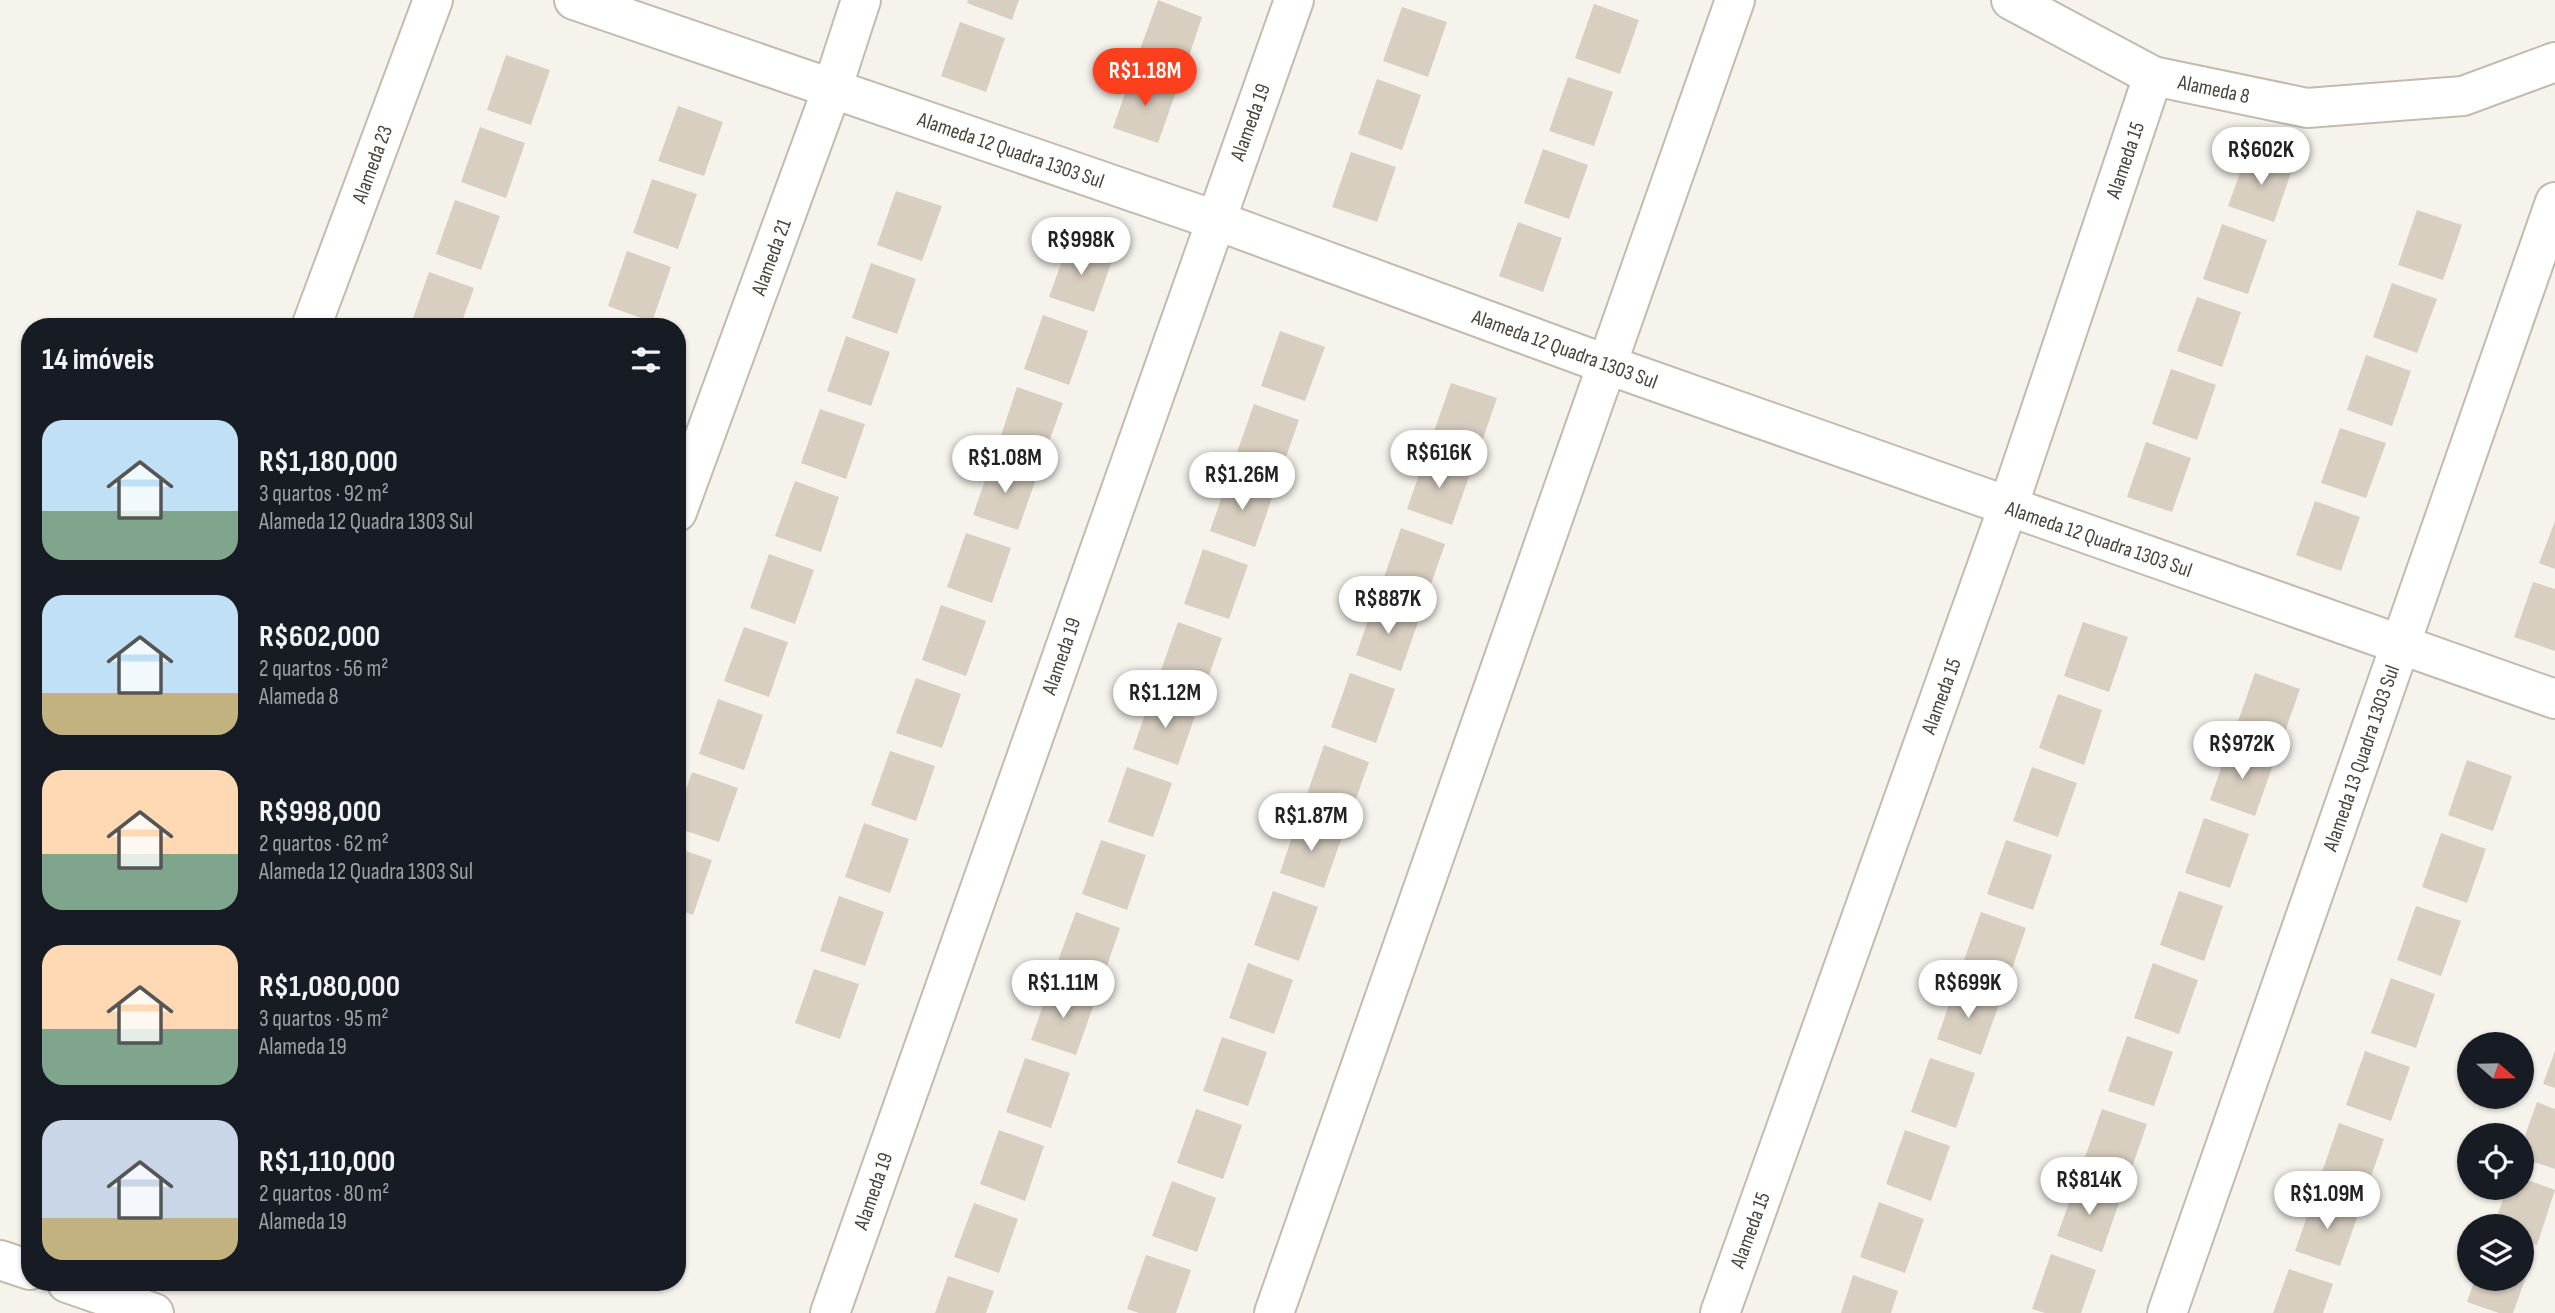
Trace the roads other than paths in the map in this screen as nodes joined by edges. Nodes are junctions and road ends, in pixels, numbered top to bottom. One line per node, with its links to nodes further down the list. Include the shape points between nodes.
1 (433, 0): 12 (street, Alameda 23)
2 (574, 0): 9 (street, Alameda 12 Quadra 1303 Sul)
3 (862, 0): 9 (street, Alameda 21)
4 (1294, 0): 11 (street, Alameda 19)
5 (1735, 0): 13 (street)
6 (2011, 0): 8 (street, Alameda 8)
7 (2555, 62): 8 (street, Alameda 8, via 2463,96 2307,108)
8 (2153, 76): 15 (street, Alameda 15)
9 (832, 89): 11 (street, Alameda 12 Quadra 1303 Sul); 14 (street, Alameda 21)
10 (2555, 202): 16 (street, Alameda 13 Quadra 1303 Sul)
11 (1215, 220): 13 (street, Alameda 12 Quadra 1303 Sul); 22 (street, Alameda 19)
12 (314, 318)
13 (1608, 365): 15 (street, Alameda 12 Quadra 1303 Sul); 23 (street)
14 (686, 487)
15 (2008, 507): 16 (street, Alameda 12 Quadra 1303 Sul); 24 (street, Alameda 15)
16 (2400, 644): 17 (street, Alameda 12 Quadra 1303 Sul); 25 (street, Alameda 13 Quadra 1303 Sul)
17 (2555, 699)
18 (0, 1259): 19 (street)
19 (21, 1267)
20 (90, 1291): 21 (street)
21 (154, 1313)
22 (830, 1313)
23 (1274, 1313)
24 (1720, 1313)
25 (2167, 1313)

